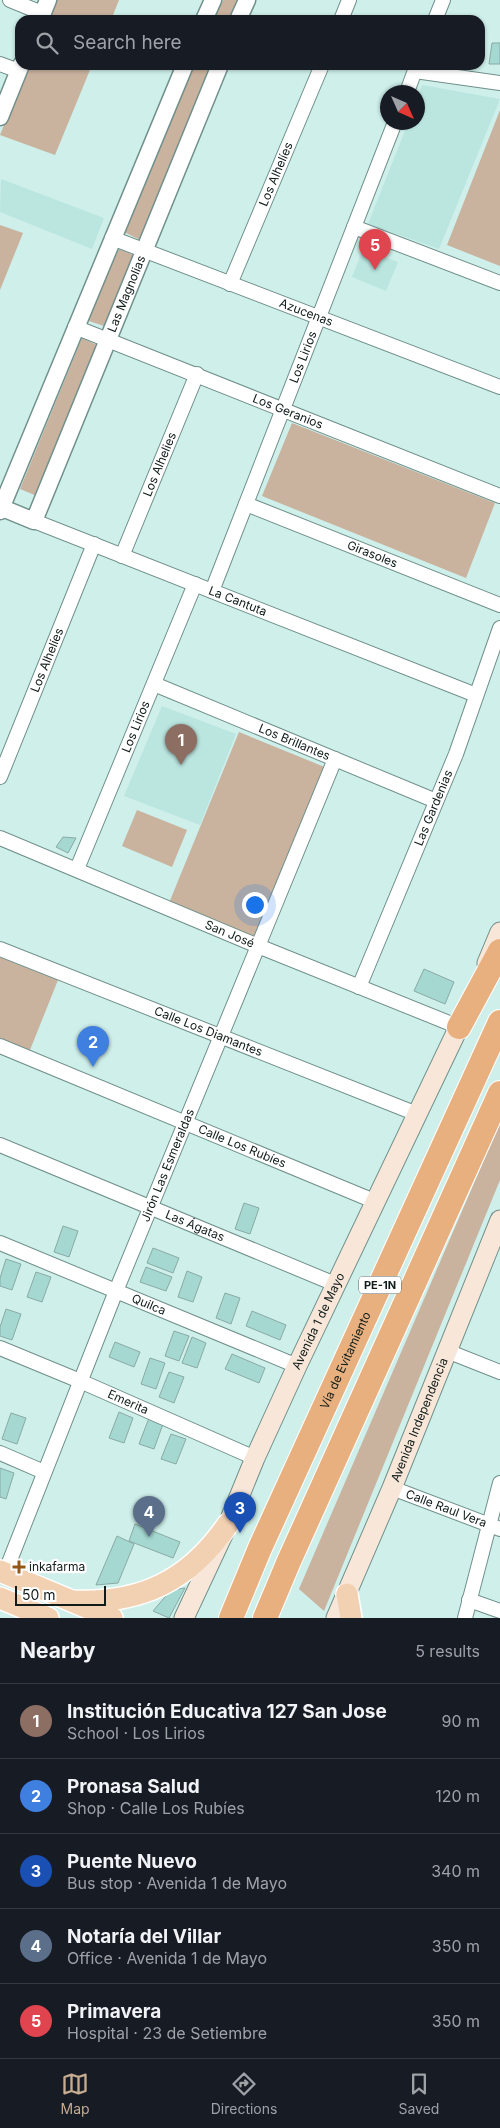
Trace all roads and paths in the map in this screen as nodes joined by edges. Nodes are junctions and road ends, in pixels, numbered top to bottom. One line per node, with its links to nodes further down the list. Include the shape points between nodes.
1 (10, 0): 6 (street)
2 (213, 0): 7 (street)
3 (247, 0): 8 (street)
4 (349, 0): 9 (street)
5 (443, 0): 10 (street)
6 (43, 11)
7 (206, 15)
8 (240, 15)
9 (343, 15)
10 (437, 15)
11 (0, 64): 12 (street)
12 (15, 67)
13 (19, 70): 21 (street)
14 (183, 70): 24 (street)
15 (218, 70): 25 (street, Las Magnolias)
16 (320, 70): 27 (street, Los Alhelíes)
17 (415, 70): 20 (street)
18 (427, 70): 19 (street)
19 (500, 83)
20 (410, 85)
21 (0, 117)
22 (392, 130): 23 (street, Los Lirios)
23 (354, 227): 26 (street); 28 (street, Los Lirios)
24 (112, 238): 25 (street, Azucenas); 29 (street)
25 (143, 250): 27 (street, Azucenas); 30 (street, Las Magnolias)
26 (500, 283)
27 (230, 284): 28 (street, Azucenas)
28 (319, 318): 32 (street, Azucenas); 33 (street, Los Lirios)
29 (75, 327): 30 (street, Los Geranios); 36 (street)
30 (107, 340): 31 (street, Los Geranios); 37 (street, Las Magnolias)
31 (197, 374): 33 (street, Los Geranios); 39 (street, Los Alhelies)
32 (500, 387)
33 (283, 409): 34 (street, Los Geranios); 35 (street, Los Lirios)
34 (500, 496)
35 (246, 504): 41 (street, Los Lirios); 42 (street, Girasoles)
36 (0, 509): 37 (street, La Cantuta)
37 (34, 521): 38 (street, La Cantuta)
38 (94, 544): 39 (street, La Cantuta); 47 (street, Los Alhelíes)
39 (122, 556): 40 (street, La Cantuta)
40 (195, 584): 41 (street, La Cantuta); 44 (street, Los Lirios)
41 (212, 591): 45 (street, La Cantuta)
42 (500, 605)
43 (500, 628): 45 (street, Las Gardenias)
44 (154, 684): 46 (street, Los Brillantes); 50 (street, Los Lirios)
45 (476, 695): 48 (street, Las Gardenias)
46 (335, 759): 48 (street, Los Brillantes); 52 (street, Jirón Las Esmeraldas)
47 (0, 776)
48 (436, 801): 55 (street, Las Gardenias)
49 (0, 838): 50 (street, San José)
50 (77, 869): 52 (street, San José)
51 (500, 932): 57 (main road, Avenida 1 de Mayo)
52 (258, 946): 55 (street, San José); 58 (street, Jirón Las Esmeraldas)
53 (0, 949): 58 (street, Calle Los Diamantes)
54 (500, 951): 57 (highway)
55 (358, 987): 57 (street, San José)
56 (500, 1022): 92 (highway, Vía de Evitamiento / PE-1N)
57 (460, 1027): 61 (main road, Avenida 1 de Mayo)
58 (222, 1037): 61 (street, Calle Los Diamantes); 62 (street, Jirón Las Esmeraldas)
59 (0, 1046): 62 (street, Calle Los Rubíes)
60 (500, 1093): 93 (highway, PE-1N)
61 (417, 1114): 64 (main road, Avenida 1 de Mayo)
62 (185, 1123): 64 (street, Calle Los Rubíes); 65 (street, Jirón Las Esmeraldas)
63 (0, 1145): 65 (street, Las Ágatas)
64 (374, 1201): 68 (main road, Avenida 1 de Mayo)
65 (150, 1207): 68 (street, Las Ágatas); 69 (street, Jirón Las Esmeraldas)
66 (500, 1220): 71 (main road, Avenida Independencia)
67 (0, 1243): 69 (street, Quilca)
68 (335, 1284): 72 (main road, Avenida 1 de Mayo)
69 (116, 1291): 72 (street, Quilca); 74 (street, Jirón Las Esmeraldas)
70 (0, 1348): 74 (street, Emerita)
71 (447, 1351): 73 (street); 79 (main road, Avenida Independencia)
72 (297, 1366): 76 (main road, Avenida 1 de Mayo)
73 (500, 1372)
74 (80, 1381): 76 (street, Emerita); 77 (street, Jirón Las Esmeraldas)
75 (0, 1453): 77 (street)
76 (255, 1458): 80 (main road, Avenida 1 de Mayo)
77 (44, 1472): 82 (street, Jirón Las Esmeraldas)
78 (500, 1483): 81 (street)
79 (392, 1488): 81 (street, Calle Raul Vera); 83 (main road, Avenida Independencia)
80 (228, 1524): 86 (main road, via 201,1558 165,1584 124,1599); 91 (main road, Avenida 1 de Mayo)
81 (495, 1527): 85 (street)
82 (3, 1572): 86 (main road)
83 (347, 1594): 94 (main road, Avenida Independencia); 95 (main road)
84 (0, 1598): 88 (main road)
85 (469, 1600): 87 (street); 96 (street)
86 (72, 1601): 90 (main road)
87 (500, 1611)
88 (34, 1614): 89 (main road)
89 (48, 1618)
90 (112, 1618)
91 (184, 1618)
92 (231, 1618)
93 (265, 1618)
94 (336, 1618)
95 (351, 1618)
96 (464, 1618)

